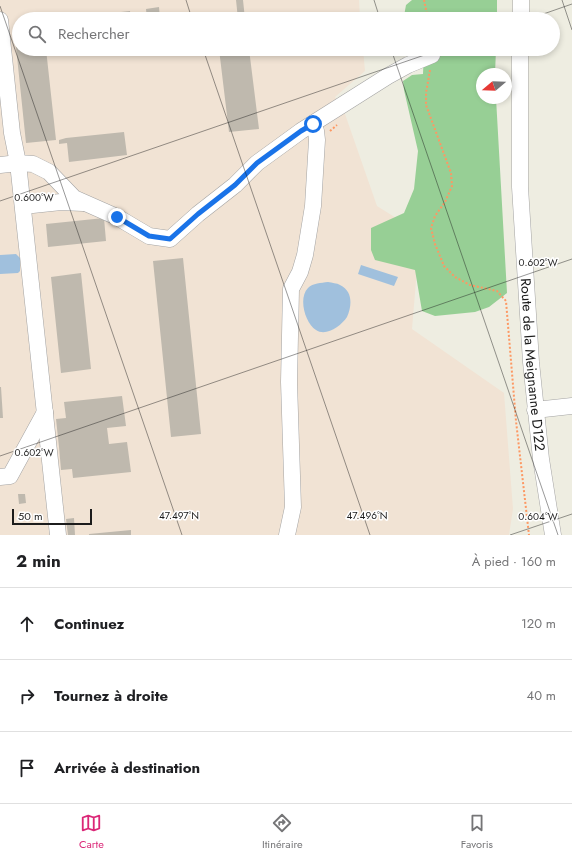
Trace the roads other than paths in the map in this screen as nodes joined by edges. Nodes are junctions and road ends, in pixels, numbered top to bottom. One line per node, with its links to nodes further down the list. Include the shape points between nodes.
1 (521, 0): 2 (street)
2 (520, 12)
3 (0, 20): 7 (street, via 12,133)
4 (430, 56): 6 (street, via 388,76)
5 (520, 56): 12 (street, Route de la Meignanne D122, via 520,187)
6 (313, 124): 9 (street, via 257,163 235,185 170,239 149,236); 16 (street, via 318,140 313,206 305,255 291,289 289,382 293,507)
7 (18, 163): 8 (street); 9 (street, via 32,164 49,172 74,198); 10 (street)
8 (0, 165)
9 (90, 205): 10 (street, via 61,202)
10 (23, 206): 13 (street)
11 (572, 406): 12 (street)
12 (535, 410): 17 (street, Route de la Meignanne D122)
13 (45, 412): 14 (street, via 10,476); 15 (street)
14 (0, 477)
15 (58, 535)
16 (288, 535)
17 (553, 535)

